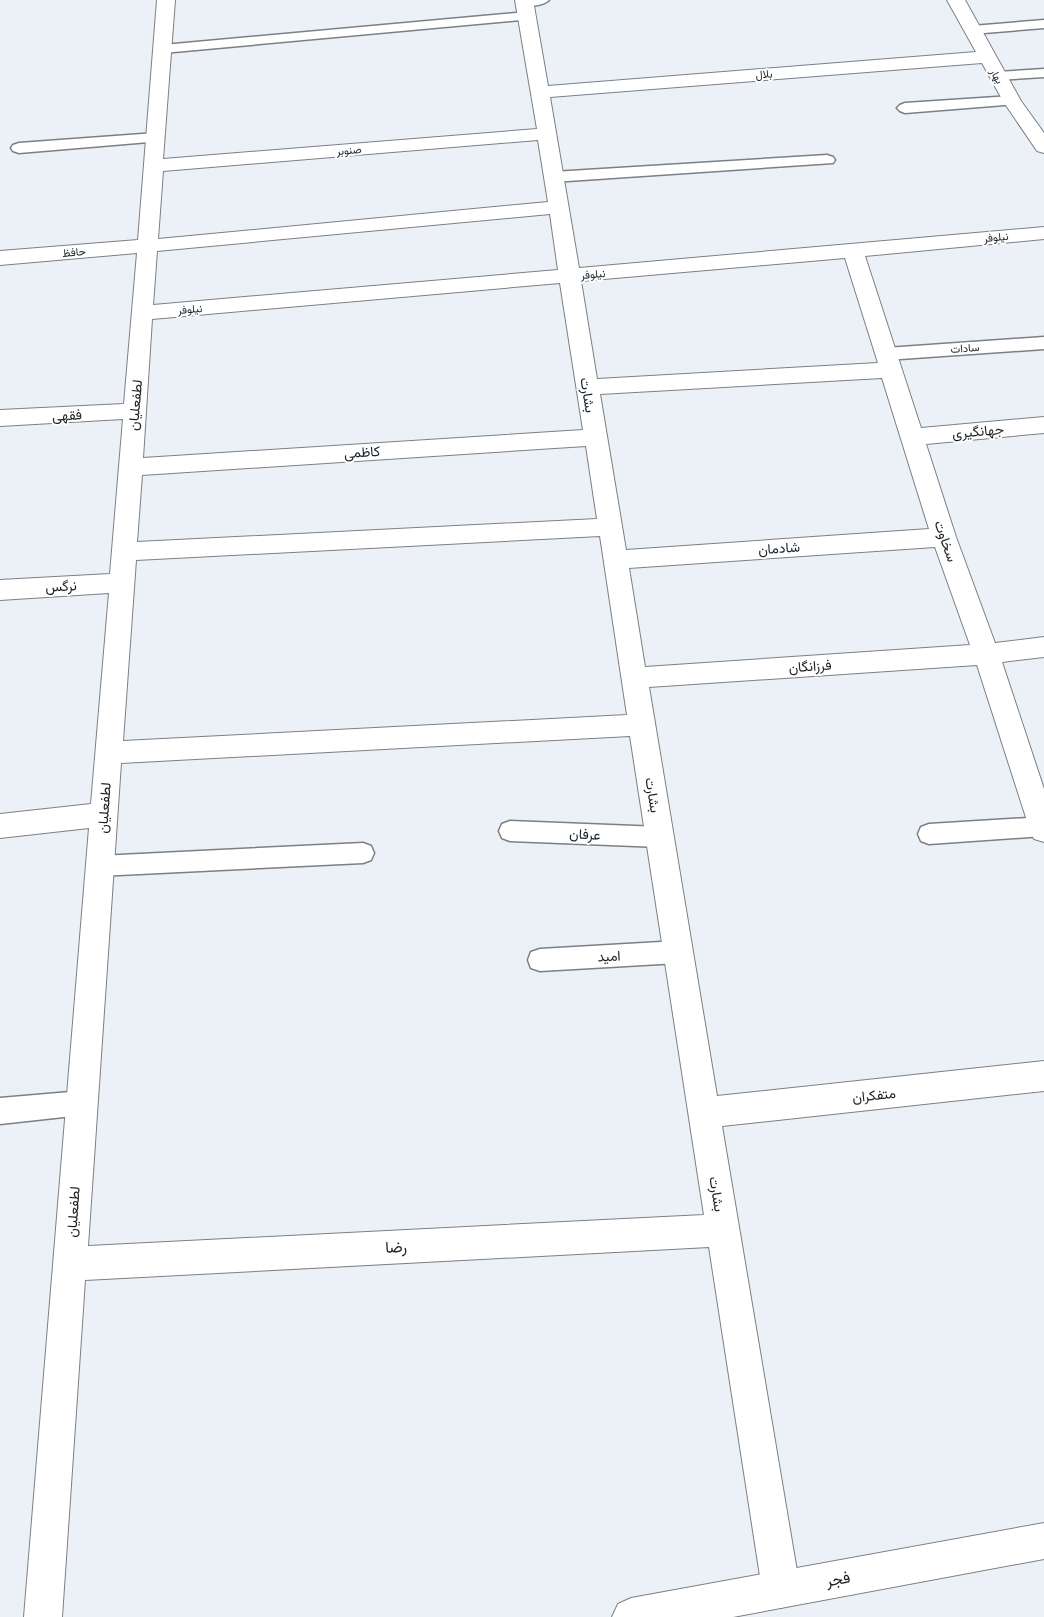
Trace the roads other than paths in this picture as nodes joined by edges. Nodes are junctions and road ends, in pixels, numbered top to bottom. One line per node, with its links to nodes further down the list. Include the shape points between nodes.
1 (166, 0): 6 (street, لطفعلیان)
2 (956, 0): 5 (street, بهار)
3 (529, 4): 6 (lane); 10 (street, بشارت)
4 (1044, 24): 5 (lane)
5 (972, 30): 7 (street, بهار)
6 (163, 49): 15 (street, لطفعلیان)
7 (987, 57): 9 (street, بهار); 10 (street, بلال)
8 (1044, 73): 9 (lane)
9 (997, 76): 11 (street, بهار)
10 (540, 92): 14 (street, بشارت)
11 (1012, 101): 12 (lane); 13 (street, بهار)
12 (905, 108)
13 (1038, 129): 16 (street, بهار)
14 (546, 134): 19 (street, صنوبر); 20 (street, بشارت)
15 (156, 138): 17 (lane); 19 (street, لطفعلیان)
16 (1044, 147)
17 (19, 148)
18 (827, 160): 20 (lane)
19 (153, 166): 23 (street, لطفعلیان)
20 (553, 177): 21 (street, بشارت)
21 (558, 207): 23 (street, حافظ); 26 (street, بشارت)
22 (1044, 233): 24 (street, نیلوفر)
23 (147, 246): 25 (street, حافظ); 27 (street, لطفعلیان)
24 (853, 251): 26 (street, نیلوفر); 29 (street, سخاوت)
25 (0, 258)
26 (569, 276): 27 (street, نیلوفر); 30 (street, بشارت)
27 (142, 313): 31 (street, لطفعلیان)
28 (1044, 343): 29 (lane, سادات)
29 (888, 362): 30 (street); 34 (street, سخاوت)
30 (587, 388): 35 (street, بشارت)
31 (134, 411): 32 (street, فقهی); 36 (street, لطفعلیان)
32 (0, 418)
33 (1044, 425): 34 (street, جهانگیری)
34 (912, 436): 38 (street, سخاوت)
35 (595, 438): 36 (street, کاظمی); 37 (street, بشارت)
36 (130, 467): 39 (street, لطفعلیان)
37 (609, 527): 39 (street); 40 (street, بشارت)
38 (944, 537): 40 (street, شادمان); 44 (street, سخاوت)
39 (123, 552): 41 (street, لطفعلیان)
40 (614, 560): 45 (street, بشارت)
41 (121, 583): 42 (street, نرگس); 47 (street, لطفعلیان)
42 (0, 590)
43 (1044, 647): 44 (street, فرزانگان)
44 (986, 654): 45 (street, فرزانگان); 50 (street, سخاوت)
45 (634, 678): 46 (street, بشارت)
46 (641, 725): 47 (street); 53 (street, بشارت)
47 (108, 753): 48 (street, لطفعلیان)
48 (103, 816): 49 (street); 55 (street, لطفعلیان)
49 (0, 826)
50 (1043, 828): 52 (lane)
51 (510, 830): 53 (lane, عرفان)
52 (929, 834)
53 (660, 837): 56 (street, بشارت)
54 (363, 853): 55 (lane)
55 (99, 866): 59 (street, لطفعلیان)
56 (678, 952): 57 (lane, امید); 61 (street, بشارت)
57 (540, 960)
58 (1044, 1076): 61 (street, متفکران)
59 (82, 1103): 60 (lane); 63 (street, لطفعلیان)
60 (0, 1110)
61 (704, 1113): 62 (street, بشارت)
62 (723, 1230): 63 (street, رضا); 65 (street, بشارت)
63 (69, 1264): 66 (street, لطفعلیان)
64 (1044, 1541): 65 (street, فجر)
65 (781, 1589): 67 (street, فجر)
66 (43, 1617)
67 (631, 1617)

